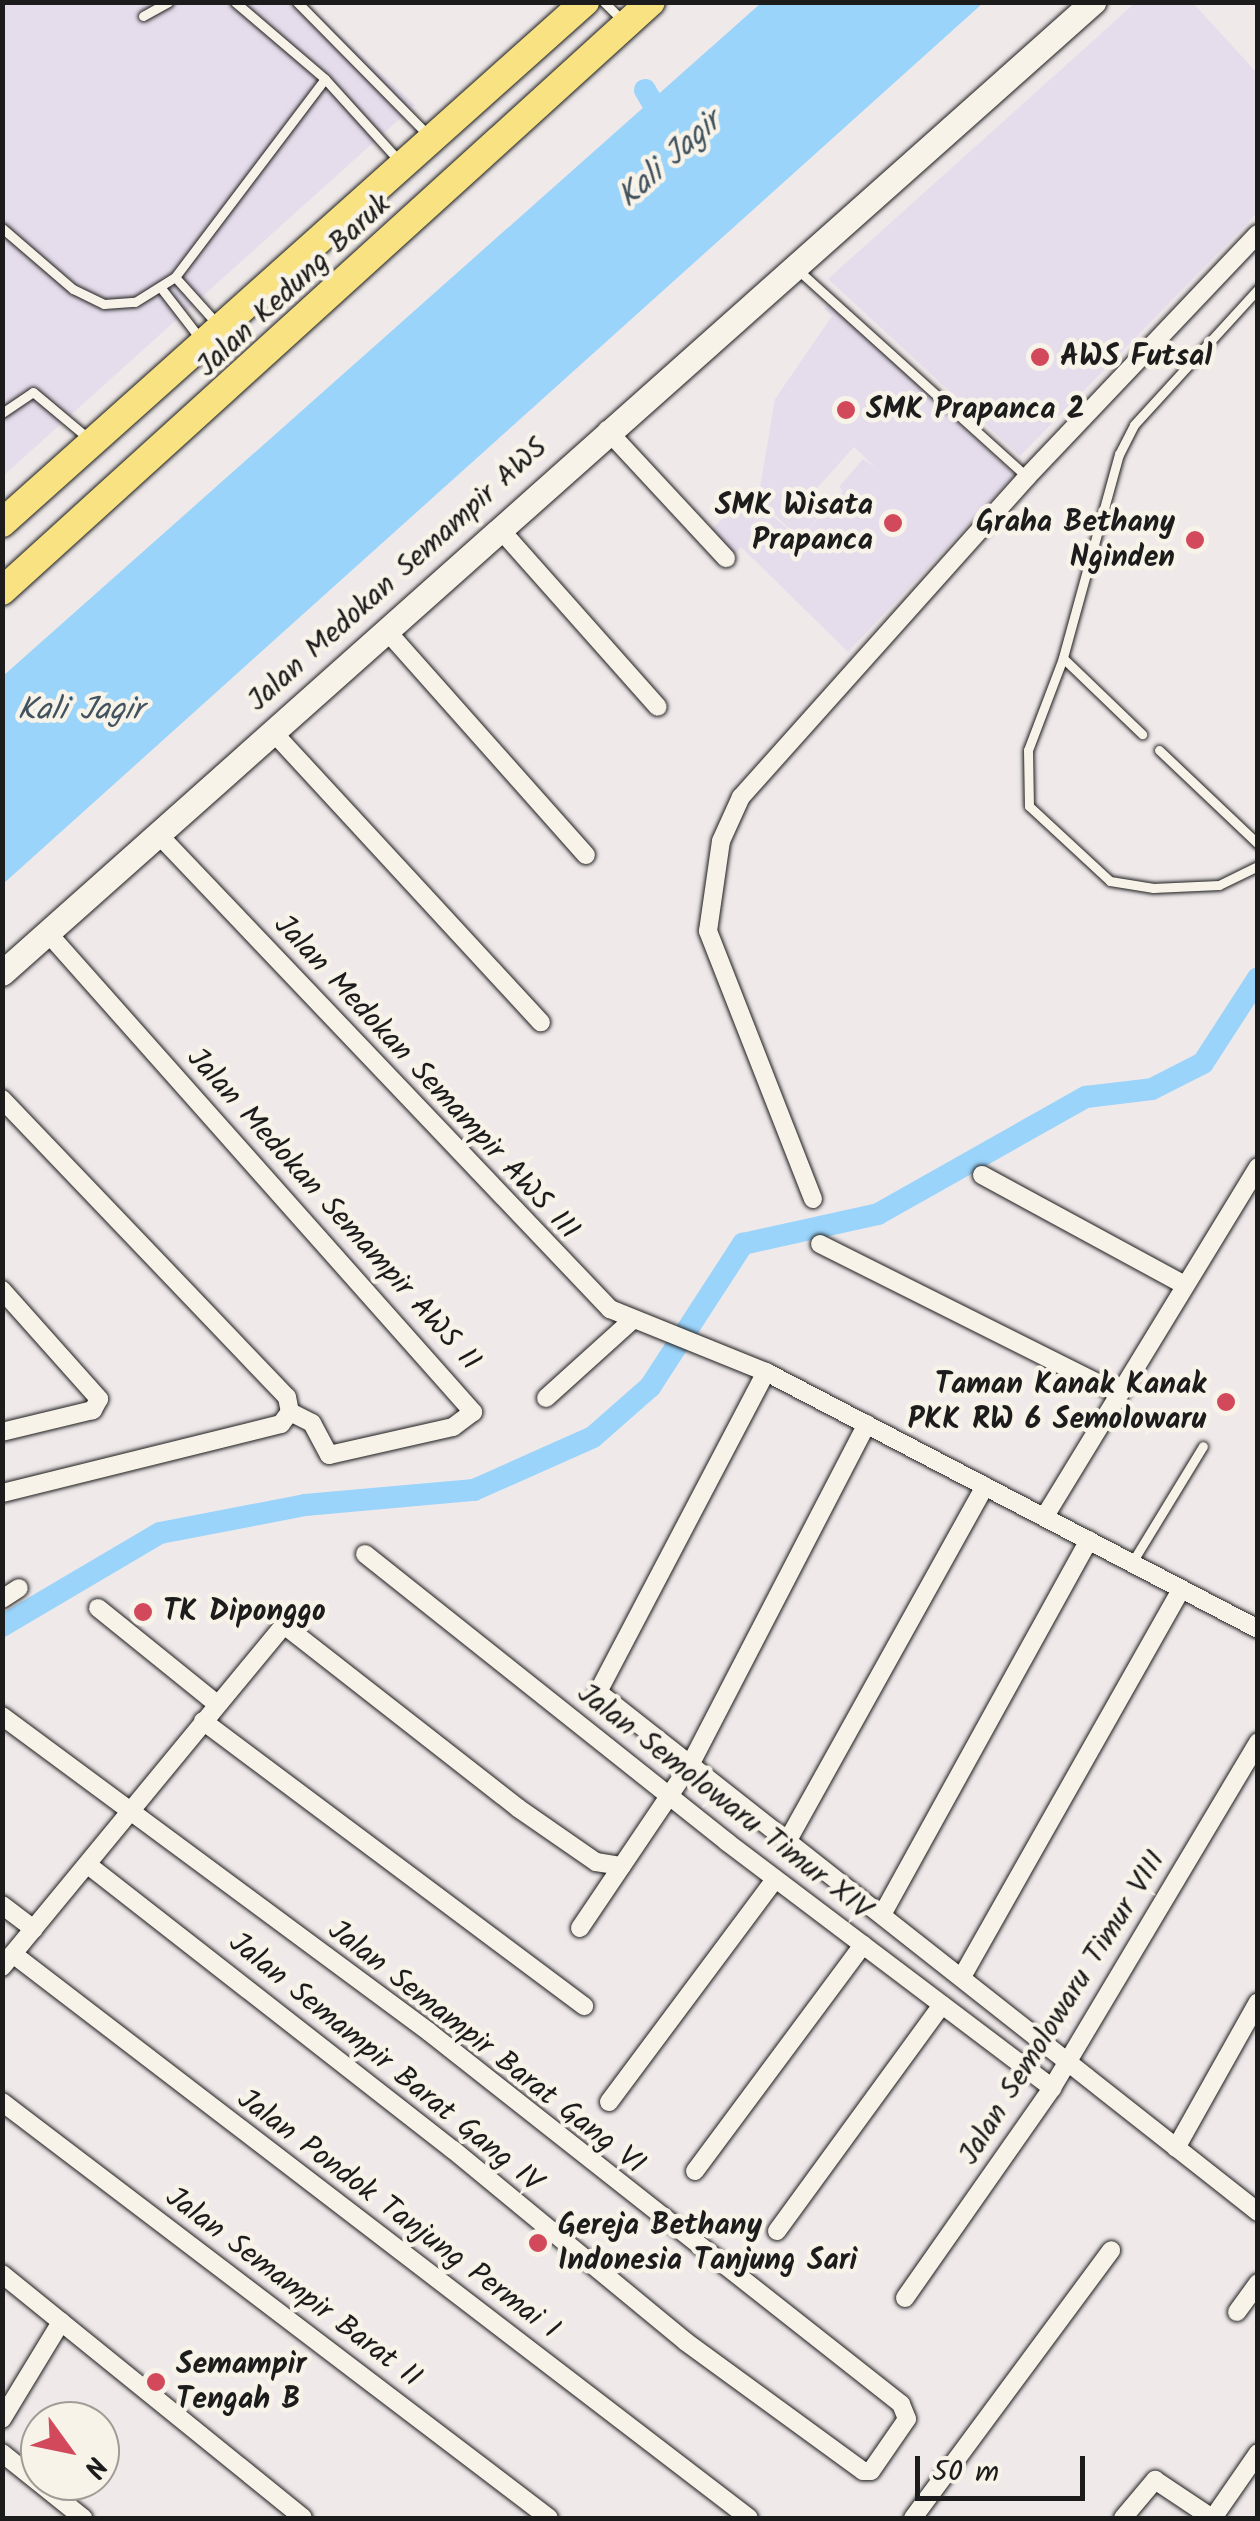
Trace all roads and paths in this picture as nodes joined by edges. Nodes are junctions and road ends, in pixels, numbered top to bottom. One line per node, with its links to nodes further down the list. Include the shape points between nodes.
1 (168, 2): 8 (lane)
2 (235, 2): 10 (lane)
3 (297, 2): 11 (lane)
4 (585, 2): 11 (main road, Jalan Kedung Baruk)
5 (604, 2): 9 (lane)
6 (652, 2): 9 (main road, Jalan Kedung Baruk)
7 (1093, 2): 15 (street, Jalan Medokan Semampir AWS)
8 (143, 16)
9 (626, 25): 27 (main road, Jalan Kedung Baruk)
10 (325, 79): 12 (lane); 16 (lane)
11 (432, 139): 12 (main road, Jalan Kedung Baruk)
12 (402, 164): 19 (main road, Jalan Kedung Baruk)
13 (2, 228): 17 (lane, via 73,288 104,304 134,302)
14 (1258, 234): 23 (street)
15 (796, 268): 21 (street, Jalan Medokan Semampir AWS); 23 (lane)
16 (175, 277): 17 (lane); 19 (lane)
17 (160, 288): 19 (lane)
18 (1258, 290): 29 (lane, via 1134,425 1107,491)
19 (212, 335): 22 (main road, Jalan Kedung Baruk)
20 (2, 413): 22 (lane, via 27,392 38,393)
21 (607, 430): 25 (street, Jalan Medokan Semampir AWS); 26 (street)
22 (93, 442): 24 (main road, Jalan Kedung Baruk)
23 (1027, 476): 44 (street, via 776,750 741,796 721,841 708,931)
24 (2, 523)
25 (499, 528): 28 (street, Jalan Medokan Semampir AWS); 30 (street)
26 (726, 558)
27 (2, 591)
28 (386, 630): 31 (street, Jalan Medokan Semampir AWS); 36 (street)
29 (1063, 658): 32 (lane); 37 (lane, via 1028,750 1029,806 1055,835 1110,880 1152,888 1219,885)
30 (658, 706)
31 (273, 732): 34 (street, Jalan Medokan Semampir AWS); 40 (street)
32 (1142, 734)
33 (1159, 750): 35 (lane)
34 (158, 834): 38 (street, Jalan Medokan Semampir AWS); 48 (street, Jalan Medokan Semampir AWS III, via 596,1298)
35 (1258, 844)
36 (586, 855)
37 (1258, 866)
38 (47, 932): 39 (street, Jalan Medokan Semampir AWS); 52 (street, Jalan Medokan Semampir AWS II, via 473,1412 452,1427 330,1455 312,1424)
39 (2, 973)
40 (541, 1022)
41 (2, 1098): 52 (street, via 287,1397)
42 (1258, 1168): 46 (street)
43 (982, 1175): 46 (street)
44 (813, 1199)
45 (820, 1244): 50 (street)
46 (1186, 1285): 50 (street)
47 (2, 1290): 54 (street, via 96,1390 93,1410)
48 (630, 1322): 49 (street, Jalan Medokan Semampir AWS III); 51 (street)
49 (766, 1372): 53 (street, Jalan Medokan Semampir AWS III); 69 (street, Jalan Semolowaru Timur XIV, via 598,1688)
50 (1120, 1394): 58 (street)
51 (546, 1398)
52 (286, 1418): 57 (street)
53 (867, 1424): 56 (street, Jalan Medokan Semampir AWS III); 69 (street)
54 (2, 1432)
55 (1203, 1446): 61 (lane)
56 (985, 1486): 58 (street, Jalan Medokan Semampir AWS III); 73 (street)
57 (2, 1492)
58 (1045, 1516): 59 (street, Jalan Medokan Semampir AWS III)
59 (1089, 1540): 61 (street, Jalan Medokan Semampir AWS III); 78 (street)
60 (365, 1554): 71 (street, Jalan Semolowaru Timur XIV)
61 (1131, 1564): 62 (street, Jalan Medokan Semampir AWS III)
62 (1180, 1591): 64 (street, Jalan Medokan Semampir AWS III); 83 (street)
63 (98, 1608): 65 (street)
64 (1258, 1629)
65 (217, 1704): 67 (street); 75 (street, via 284,1625 518,1808 596,1862)
66 (2, 1716): 72 (street, Jalan Semampir Barat Gang VI)
67 (203, 1721): 72 (street); 86 (street)
68 (1258, 1742): 70 (street, Jalan Semolowaru Timur VIII)
69 (690, 1765): 71 (street); 73 (street, Jalan Semolowaru Timur XIV)
70 (1250, 1774): 87 (street, Jalan Semolowaru Timur VIII)
71 (669, 1794): 75 (street); 76 (street, Jalan Semolowaru Timur XIV)
72 (133, 1807): 74 (street); 101 (street, Jalan Semampir Barat Gang VI)
73 (788, 1840): 78 (street, Jalan Semolowaru Timur XIV)
74 (87, 1864): 80 (street); 101 (street, Jalan Semampir Barat Gang IV, via 438,2138 684,2341 864,2471 872,2470 907,2419)
75 (622, 1866): 79 (street)
76 (776, 1879): 81 (street, Jalan Semolowaru Timur XIV); 90 (street)
77 (2, 1905): 80 (street)
78 (883, 1913): 83 (street, Jalan Semolowaru Timur XIV)
79 (580, 1928)
80 (34, 1929): 82 (street)
81 (863, 1945): 85 (street, Jalan Semolowaru Timur XIV); 92 (street)
82 (8, 1961): 108 (street, Jalan Pondok Tanjung Permai I)
83 (963, 1975): 87 (street, Jalan Semolowaru Timur XIV)
84 (1258, 2002): 91 (street)
85 (942, 2004): 88 (street, Jalan Semolowaru Timur XIV); 94 (street)
86 (584, 2006)
87 (1069, 2062): 88 (street, Jalan Semolowaru Timur VIII); 91 (street, Jalan Semolowaru Timur XIV)
88 (1052, 2088): 98 (street, Jalan Semolowaru Timur VIII)
89 (2, 2102): 107 (street, Jalan Semampir Barat II)
90 (609, 2102)
91 (1176, 2148): 93 (street, Jalan Semolowaru Timur XIV)
92 (695, 2171)
93 (1258, 2212)
94 (777, 2231)
95 (1111, 2250): 109 (street)
96 (2, 2274): 100 (street)
97 (1258, 2283): 99 (street)
98 (905, 2298)
99 (1237, 2312)
100 (61, 2322): 102 (street); 106 (street)
101 (901, 2404)
102 (2, 2419)
103 (2, 2452): 105 (street)
104 (1258, 2453): 111 (street)
105 (83, 2518)
106 (304, 2518)
107 (548, 2518)
108 (749, 2518)
109 (913, 2518)
110 (1123, 2518): 111 (street, via 1155,2480)
111 (1213, 2518)

